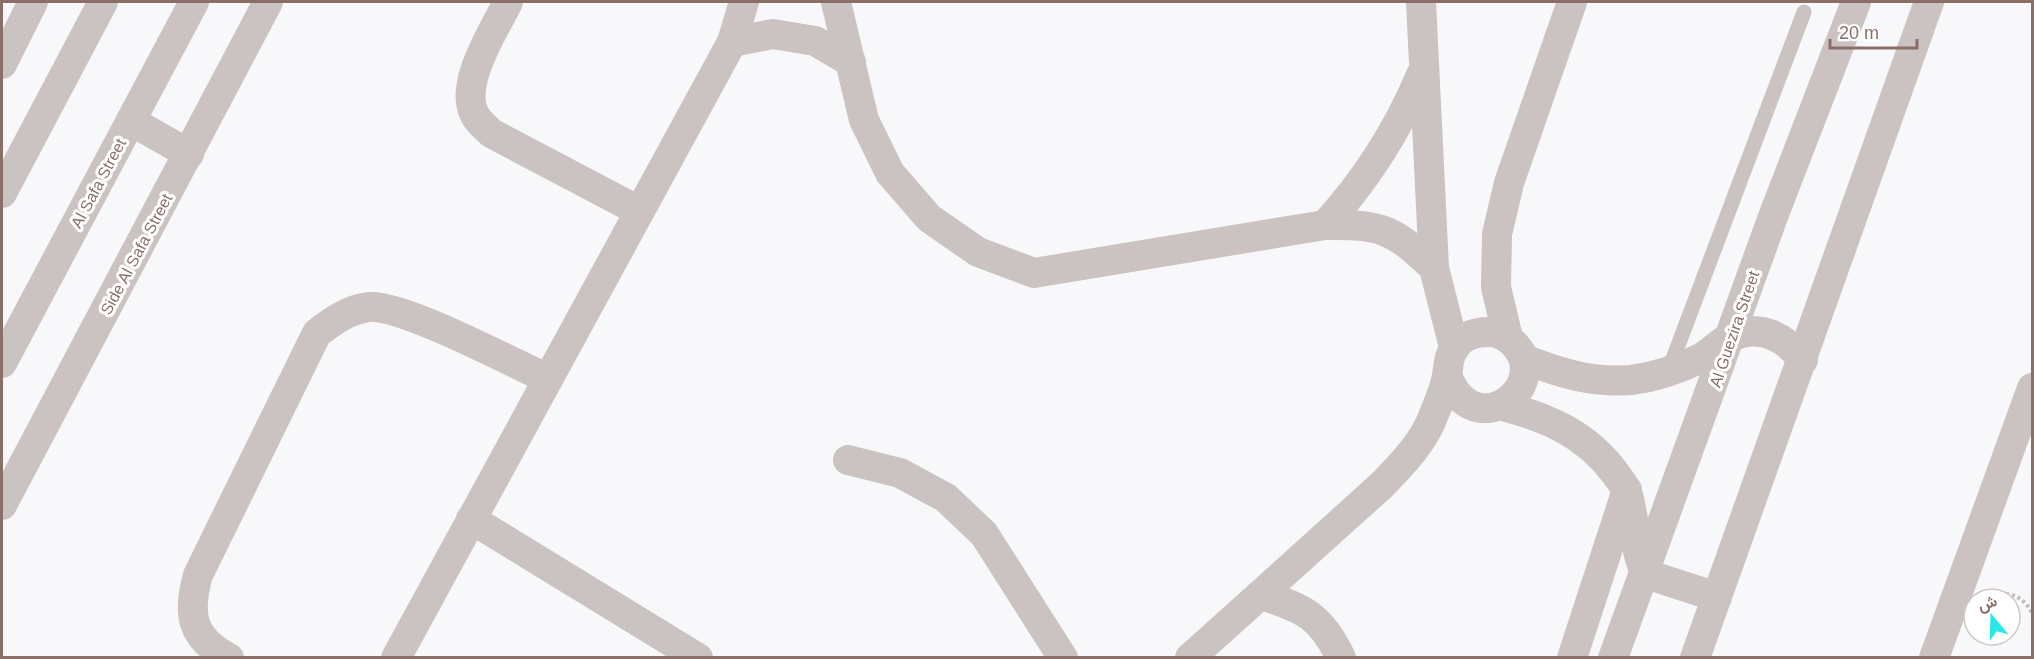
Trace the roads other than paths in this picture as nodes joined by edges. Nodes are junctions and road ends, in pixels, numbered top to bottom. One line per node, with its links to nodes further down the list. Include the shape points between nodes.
1 (103, 2): 19 (street)
2 (194, 2): 17 (street, Al Safa Street)
3 (268, 2): 18 (street, Side Al Safa Street)
4 (508, 2): 20 (street, via 475,71 469,94 475,116 491,133)
5 (744, 2): 13 (street)
6 (836, 2): 14 (street)
7 (1421, 2): 16 (street)
8 (1856, 2): 23 (street, Al Guezira Street, via 1774,214)
9 (1929, 2): 26 (street)
10 (1565, 7): 25 (street, via 1509,183 1497,234 1496,287)
11 (25, 9): 15 (street)
12 (1804, 12): 28 (lane)
13 (732, 42): 14 (street, via 773,34 815,41); 20 (street)
14 (851, 62): 21 (street, via 864,120 890,173 929,218 978,252 1034,273)
15 (2, 64)
16 (1424, 66): 21 (street, via 1384,152); 22 (street)
17 (131, 122): 18 (street); 27 (street, Al Safa Street)
18 (189, 154): 35 (street, Side Al Safa Street)
19 (2, 193)
20 (639, 211): 30 (street)
21 (1325, 225): 22 (street, via 1376,228 1405,240)
22 (1434, 268): 24 (street)
23 (1732, 337): 26 (street, via 1752,331 1772,334 1790,344); 28 (street, via 1702,357); 37 (street, Al Guezira Street)
24 (1454, 347): 25 (street, via 1465,337 1494,332); 29 (street)
25 (1516, 348): 28 (street, via 1558,373 1594,380 1631,380); 32 (street, via 1524,378 1517,394)
26 (1803, 360): 39 (street)
27 (2, 363)
28 (1668, 372)
29 (1447, 375): 32 (street, via 1453,392 1467,404 1484,409); 38 (street, via 1434,416 1412,453)
30 (548, 379): 36 (street); 40 (street, via 400,311 370,307 341,315 317,333 198,575 190,601 196,627 212,649)
31 (2032, 388): 49 (street)
32 (1502, 406): 34 (street, via 1540,415 1574,433 1604,458)
33 (848, 460): 43 (street, via 900,473 946,498 984,534)
34 (1627, 490): 37 (street, via 1638,554); 46 (street)
35 (2, 505)
36 (471, 519): 41 (street); 42 (street)
37 (1646, 574): 39 (street); 47 (street, Al Guezira Street)
38 (1261, 595): 44 (street); 45 (street, via 1299,607 1329,633)
39 (1717, 597): 48 (street)
40 (229, 657)
41 (396, 657)
42 (698, 657)
43 (1063, 657)
44 (1190, 657)
45 (1341, 657)
46 (1572, 657)
47 (1613, 657)
48 (1695, 657)
49 (1934, 657)

